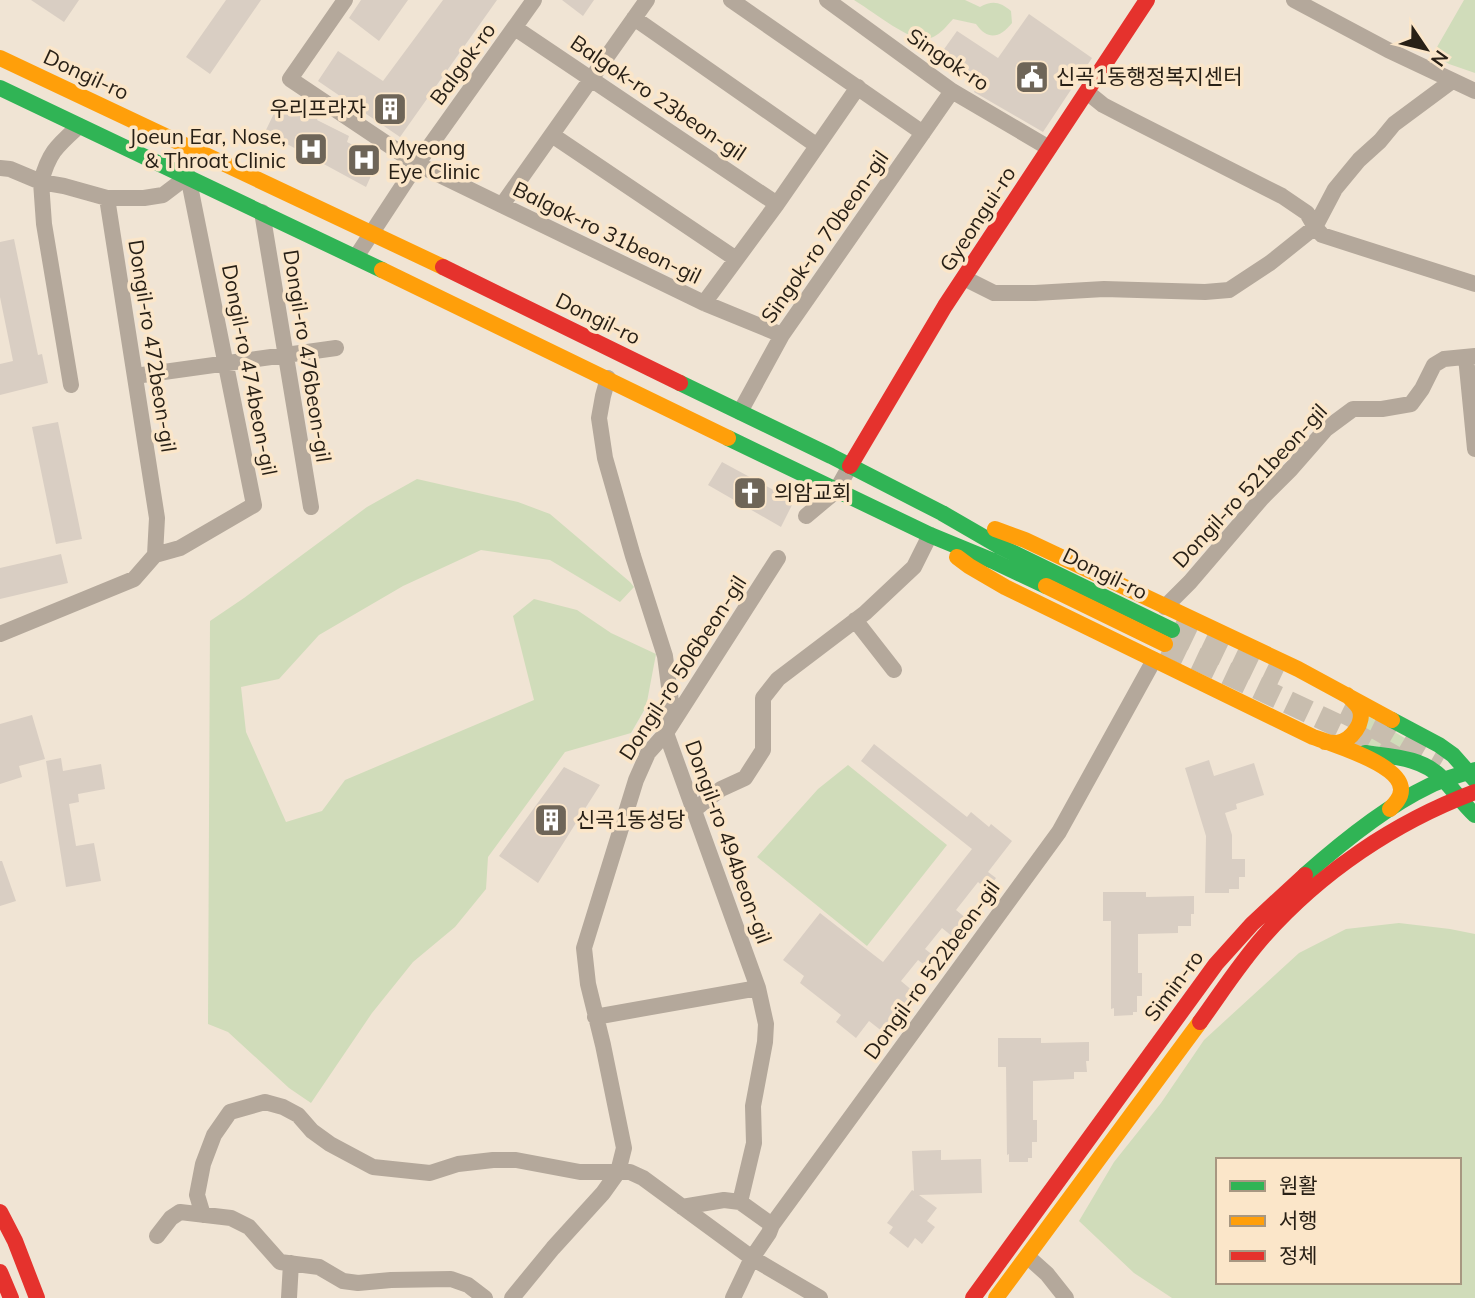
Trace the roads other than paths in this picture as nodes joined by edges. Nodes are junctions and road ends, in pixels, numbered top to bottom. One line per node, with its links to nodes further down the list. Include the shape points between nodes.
1 (345, 0): 23 (street, Balgok-ro 31beon-gil, via 290,79)
2 (534, 0): 9 (street, Balgok-ro)
3 (647, 0): 8 (street)
4 (731, 0): 13 (street)
5 (1147, 0): 16 (street, Gyeongui-ro)
6 (1294, 0): 12 (street)
7 (837, 3): 15 (street, Singok-ro)
8 (634, 18): 11 (street); 21 (street)
9 (515, 27): 11 (street, Balgok-ro 23beon-gil); 23 (street, Balgok-ro)
10 (0, 58): 32 (street, Dongil-ro)
11 (591, 79): 20 (street); 28 (street, Balgok-ro 23beon-gil)
12 (1452, 80): 17 (street); 31 (street, via 1394,124 1359,160 1335,189)
13 (858, 87): 19 (street); 21 (street)
14 (0, 89): 18 (street, Dongil-ro)
15 (952, 91): 19 (street, Singok-ro 70beon-gil); 22 (street, Singok-ro)
16 (1087, 92): 22 (street, Gyeongui-ro); 31 (street, via 1121,115 1282,196 1307,214)
17 (1475, 92)
18 (79, 125): 25 (street, Dongil-ro); 26 (street, via 55,148)
19 (923, 133): 38 (street, Singok-ro 70beon-gil)
20 (552, 135): 29 (street); 34 (street)
21 (816, 145): 28 (street)
22 (1049, 148): 35 (street, Gyeongui-ro)
23 (417, 164): 29 (street, Balgok-ro 31beon-gil); 32 (street, Balgok-ro)
24 (0, 168): 26 (street)
25 (188, 176): 27 (street, via 163,195); 30 (street, Dongil-ro); 42 (street, Dongil-ro 474beon-gil)
26 (41, 182): 27 (street); 45 (street)
27 (107, 198): 43 (street, Dongil-ro 472beon-gil)
28 (777, 204): 34 (street)
29 (502, 205): 37 (street, Balgok-ro 31beon-gil)
30 (262, 212): 33 (street, Dongil-ro); 40 (street, Dongil-ro 476beon-gil)
31 (1315, 227): 35 (street, via 1229,290 994,293); 36 (street, via 1322,235)
32 (372, 232): 33 (street, Balgok-ro); 46 (street, Dongil-ro)
33 (356, 257): 44 (street, Dongil-ro)
34 (736, 258): 37 (street)
35 (964, 278): 48 (street, Gyeongui-ro)
36 (1475, 284)
37 (704, 303): 38 (street, Balgok-ro 31beon-gil)
38 (782, 335): 46 (street, Singok-ro 70beon-gil)
39 (336, 348): 40 (street)
40 (286, 355): 42 (street); 50 (street, Dongil-ro 476beon-gil)
41 (1471, 356): 47 (street); 56 (street, Dongil-ro 521beon-gil, via 1434,365 1411,404 1353,409 1326,429)
42 (226, 363): 43 (street); 54 (street, Dongil-ro 474beon-gil, via 254,505 180,548)
43 (135, 376): 54 (street, Dongil-ro 472beon-gil, via 157,518)
44 (608, 378): 49 (street, Dongil-ro); 62 (street, Dongil-ro 494beon-gil, via 599,418 605,458 665,656 671,702)
45 (71, 385)
46 (740, 412): 48 (street, Dongil-ro)
47 (1475, 449)
48 (850, 466): 49 (street); 51 (street, Dongil-ro)
49 (836, 491): 52 (street); 53 (street, Dongil-ro)
50 (311, 507)
51 (942, 513): 53 (street, Dongil-ro, via 1168,637); 56 (street, via 1025,540)
52 (806, 516)
53 (930, 535): 57 (street, via 914,567); 59 (street, via 1005,587)
54 (155, 555): 58 (street, via 134,579)
55 (778, 558): 62 (street, Dongil-ro 506beon-gil)
56 (1165, 607): 61 (street)
57 (855, 620): 60 (street); 69 (street, via 778,679 763,698 763,750 745,778)
58 (0, 634)
59 (1154, 660): 63 (street); 79 (street, Dongil-ro 522beon-gil, via 1059,832)
60 (894, 670)
61 (1347, 695): 63 (street, via 1359,710 1357,728 1342,741); 65 (street, via 1439,745)
62 (666, 733): 69 (street, Dongil-ro 494beon-gil); 73 (street, Dongil-ro 506beon-gil, via 648,753 636,780 586,939)
63 (1325, 742): 64 (street)
64 (1343, 749): 66 (street, via 1416,762); 71 (street, via 1385,769 1400,783 1399,800)
65 (1473, 774): 66 (street, Simin-ro)
66 (1445, 780): 68 (street); 71 (street, Simin-ro)
67 (1475, 792): 68 (street, Simin-ro)
68 (1458, 798): 70 (street); 81 (street, Simin-ro, via 1367,847 1316,885 1274,925)
69 (694, 810): 72 (street, Dongil-ro 494beon-gil)
70 (1475, 815)
71 (1380, 817): 93 (street, Simin-ro, via 1337,846 1280,895 1216,964)
72 (758, 988): 73 (street); 75 (street, Dongil-ro 494beon-gil, via 765,1042 753,1106 754,1143)
73 (595, 1017): 74 (street, Dongil-ro 506beon-gil, via 624,1148)
74 (618, 1172): 76 (street, via 643,1178); 78 (street, via 580,1172 516,1160 458,1164 430,1173 373,1167 321,1138 298,1115 265,1102 230,1112 214,1135 197,1195); 90 (street, Dongil-ro 506beon-gil)
75 (740, 1202): 76 (street); 79 (street)
76 (682, 1207): 82 (street)
77 (0, 1212): 87 (street)
78 (202, 1215): 80 (street, via 180,1212); 83 (street, via 231,1218 249,1227 280,1262)
79 (772, 1225): 82 (street, Dongil-ro 522beon-gil)
80 (157, 1236)
81 (1028, 1257): 94 (street, Simin-ro); 95 (street)
82 (752, 1258): 91 (street, Dongil-ro 522beon-gil); 92 (street)
83 (291, 1263): 85 (street, via 319,1267); 88 (street)
84 (0, 1272): 86 (street)
85 (350, 1290): 89 (street, via 358,1283 451,1279)
86 (10, 1298)
87 (37, 1298)
88 (289, 1298)
89 (485, 1298)
90 (512, 1298)
91 (733, 1298)
92 (820, 1298)
93 (973, 1298)
94 (996, 1298)
95 (1066, 1298)

